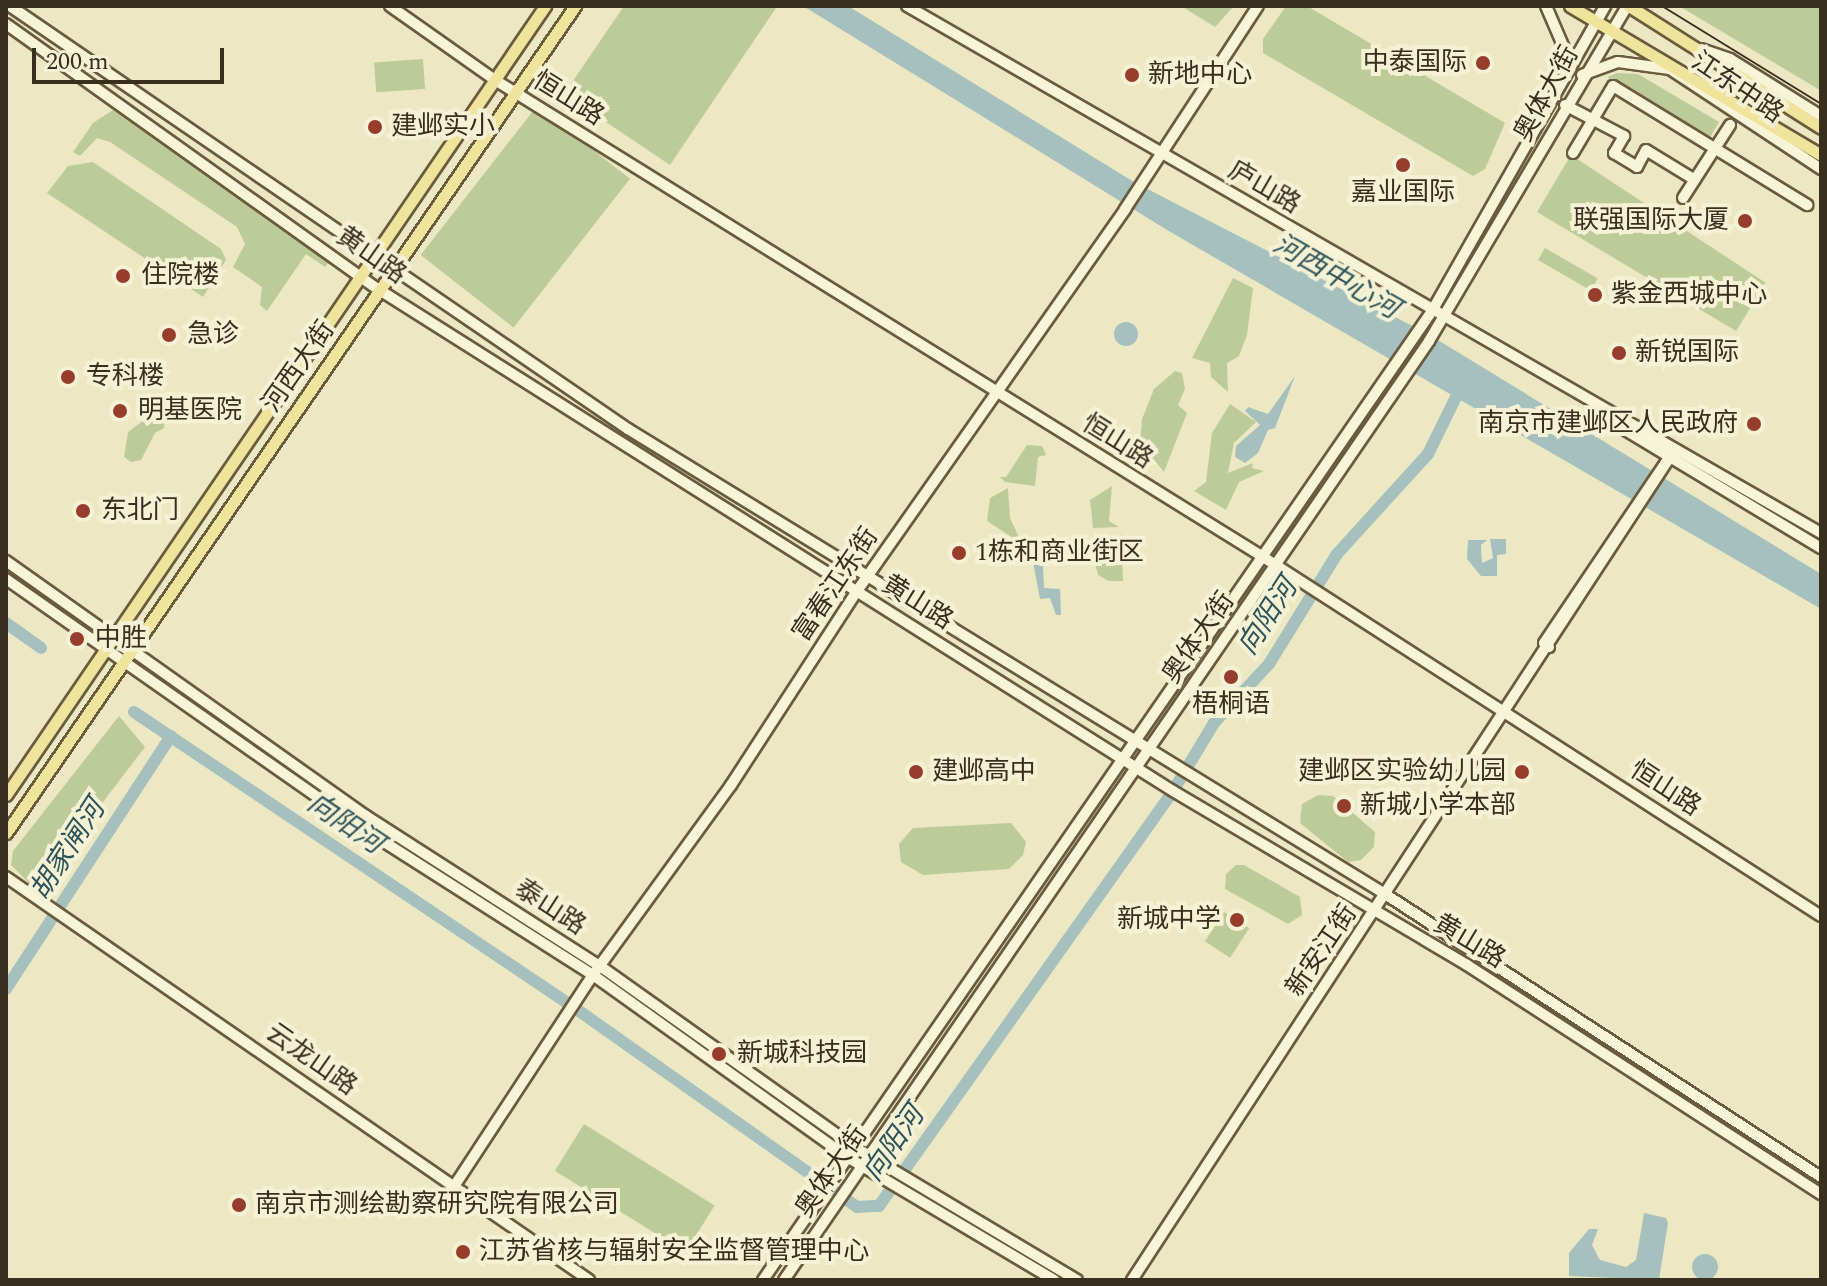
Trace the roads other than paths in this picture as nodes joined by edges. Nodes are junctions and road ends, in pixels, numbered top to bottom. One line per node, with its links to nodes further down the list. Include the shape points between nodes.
1 (10, 6): 33 (main road, 黄山路)
2 (390, 6): 18 (main road, 恒山路)
3 (545, 6): 18 (main road, 河西大街)
4 (575, 6): 19 (main road, 河西大街)
5 (907, 6): 27 (main road, 庐山路)
6 (1258, 6): 27 (main road, 富春江东街)
7 (1546, 6): 15 (main road)
8 (1570, 6): 11 (main road, 江东中路)
9 (1605, 6): 11 (main road, 奥体大街)
10 (1628, 6): 13 (main road, 奥体大街); 14 (main road, 江东中路)
11 (1595, 22): 13 (main road, 江东中路); 15 (main road, 奥体大街)
12 (6, 24): 35 (main road, 黄山路)
13 (1609, 31): 16 (main road, 江东中路); 17 (main road, 奥体大街)
14 (1682, 42): 21 (main road, 江东中路, via 1730,59); 24 (main road, 江东中路)
15 (1571, 64): 37 (main road, 奥体大街)
16 (1670, 69): 17 (main road, via 1618,62); 28 (main road, 江东中路); 29 (main road, 江东中路)
17 (1582, 75): 20 (main road, 奥体大街)
18 (495, 80): 19 (main road, 恒山路); 33 (main road, 河西大街)
19 (515, 92): 34 (main road, 河西大街); 39 (main road, 恒山路)
20 (1565, 105): 22 (main road); 38 (main road, 奥体大街)
21 (1821, 116)
22 (1593, 119): 25 (main road, via 1613,86); 26 (main road); 30 (main road, via 1624,136 1614,153 1637,167 1646,150)
23 (1730, 125): 25 (main road)
24 (1821, 128)
25 (1715, 148): 30 (main road); 32 (main road)
26 (1573, 153)
27 (1161, 154): 37 (main road, 庐山路); 39 (main road, 富春江东街)
28 (1821, 155)
29 (1821, 169)
30 (1695, 180): 31 (main road)
31 (1683, 198)
32 (1807, 205)
33 (374, 257): 34 (main road, 黄山路); 35 (main road, 河西大街)
34 (393, 269): 36 (main road, 河西大街); 48 (main road, 黄山路, via 628,429)
35 (361, 276): 36 (main road, 黄山路); 50 (main road, 河西大街)
36 (378, 289): 49 (main road, 黄山路); 51 (main road, 河西大街)
37 (1432, 311): 38 (main road, 庐山路); 44 (main road, 奥体大街)
38 (1444, 319): 40 (main road, 庐山路); 46 (main road, 奥体大街)
39 (994, 392): 44 (main road, 恒山路); 48 (main road, 富春江东街)
40 (1600, 407): 41 (main road, 庐山路, via 1607,419); 42 (main road, 庐山路, via 1613,409)
41 (1670, 457): 43 (main road, 庐山路); 52 (main road, 新安江街)
42 (1821, 533)
43 (1821, 548)
44 (1260, 555): 46 (main road, 恒山路); 53 (main road, 奥体大街)
45 (6, 561): 50 (main road, 泰山路)
46 (1275, 566): 52 (main road, 恒山路, via 1422,663); 54 (main road, 奥体大街)
47 (6, 579): 50 (main road, 泰山路)
48 (866, 579): 49 (main road, 富春江东街); 53 (main road, 黄山路)
49 (857, 591): 55 (main road, 黄山路); 63 (main road, 富春江东街, via 731,785)
50 (109, 641): 51 (main road, 泰山路); 57 (main road, 河西大街)
51 (128, 654): 58 (main road, 河西大街); 63 (main road, 泰山路, via 359,826)
52 (1506, 711): 60 (main road, 新安江街); 62 (main road, 恒山路)
53 (1133, 741): 54 (main road, 黄山路); 55 (main road, 奥体大街)
54 (1149, 750): 56 (main road, 奥体大街); 60 (main road, 黄山路)
55 (1119, 757): 56 (main road, 黄山路); 64 (main road, 奥体大街, via 993,951)
56 (1135, 768): 61 (main road, 黄山路); 65 (main road, 奥体大街)
57 (6, 795)
58 (6, 833)
59 (6, 877): 70 (main road, 云龙山路)
60 (1385, 894): 61 (main road, 新安江街); 69 (main road, 黄山路)
61 (1374, 912): 71 (main road, 黄山路, via 1588,1041); 77 (main road, 新安江街)
62 (1821, 916)
63 (596, 970): 64 (main road, 泰山路); 66 (main road, 泰山路); 70 (main road, 富春江东街)
64 (853, 1146): 65 (main road, 泰山路); 66 (main road, 奥体大街)
65 (870, 1156): 67 (main road, 奥体大街); 68 (main road, 泰山路)
66 (847, 1157): 67 (main road, 泰山路); 73 (main road, 奥体大街)
67 (863, 1167): 68 (main road, 泰山路); 74 (main road, 奥体大街)
68 (886, 1173): 75 (main road, 泰山路, via 915,1198); 76 (main road, 泰山路, via 923,1188)
69 (1821, 1177)
70 (453, 1188): 72 (main road, 云龙山路)
71 (1821, 1194)
72 (589, 1280)
73 (763, 1280)
74 (784, 1280)
75 (1054, 1280)
76 (1077, 1280)
77 (1132, 1280)

